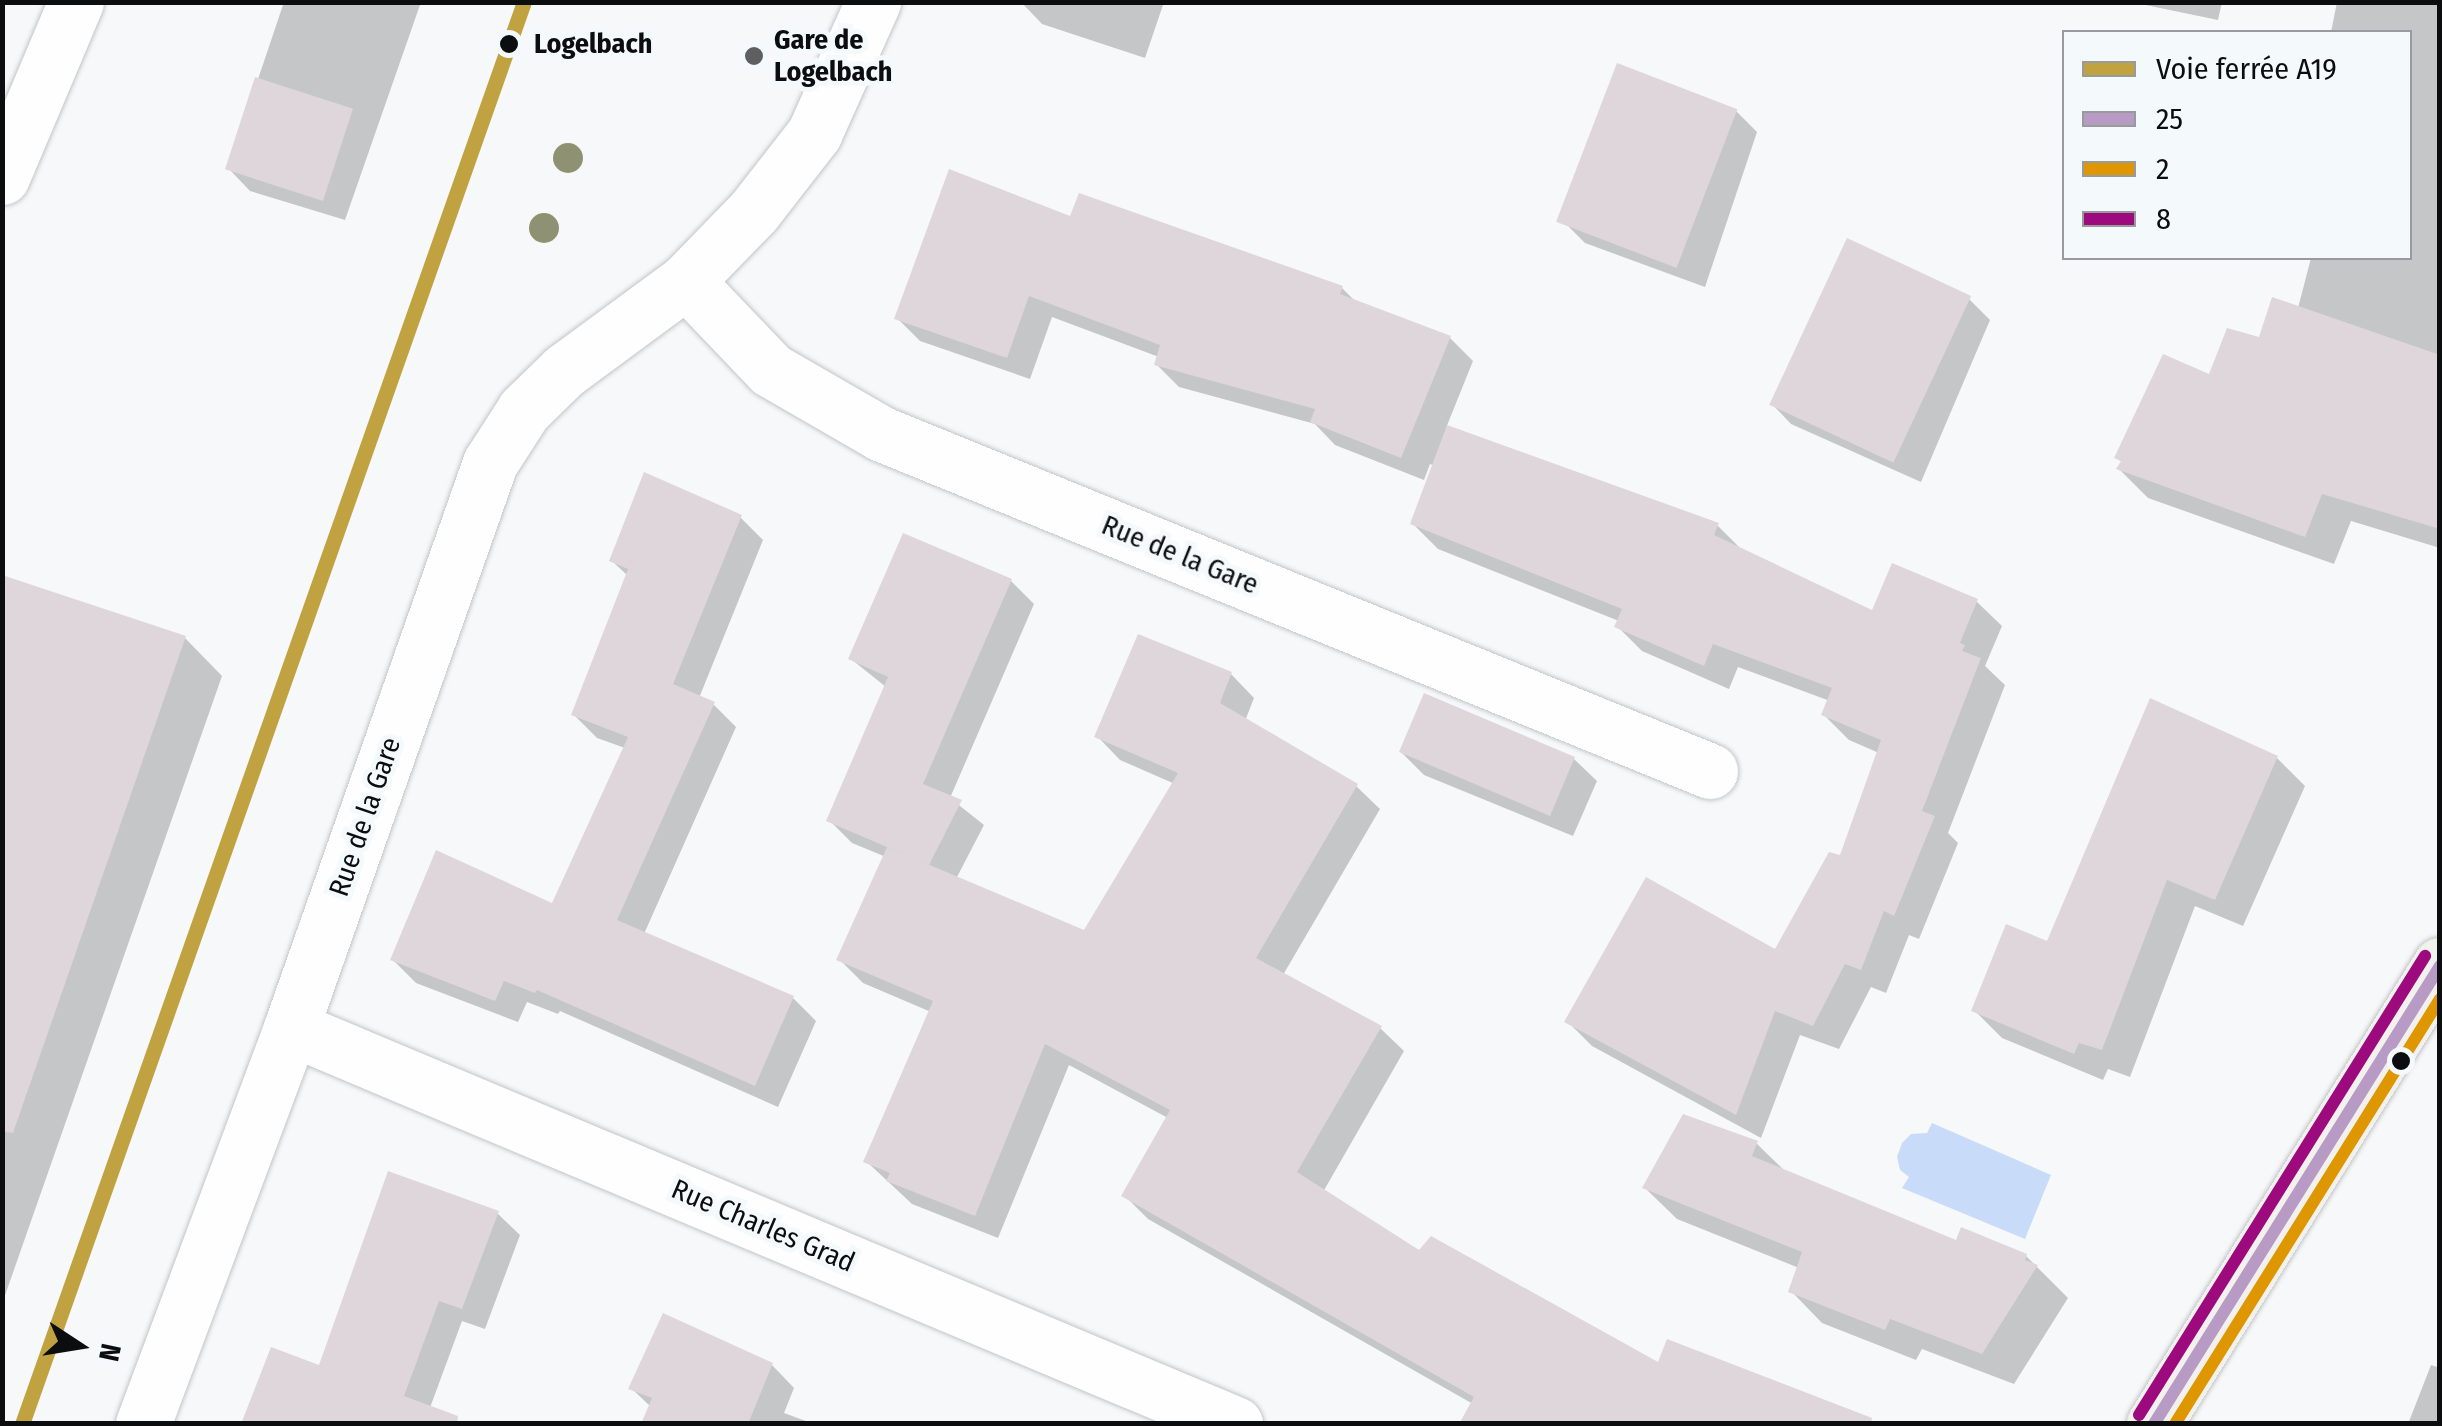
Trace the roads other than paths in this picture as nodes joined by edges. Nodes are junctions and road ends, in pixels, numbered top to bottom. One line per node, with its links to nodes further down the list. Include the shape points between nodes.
1 (76, 2): 3 (street)
2 (874, 2): 4 (street, Rue de la Gare, via 814,134 754,211)
3 (2, 177)
4 (686, 281): 5 (street, Rue de la Gare, via 771,370 882,434); 7 (street, Rue de la Gare, via 564,371 524,410 490,463)
5 (1710, 771)
6 (2440, 964): 10 (main road)
7 (290, 1028): 8 (street, Rue de la Gare); 9 (street, Rue Charles Grad)
8 (143, 1424)
9 (1235, 1424)
10 (2154, 1424)

